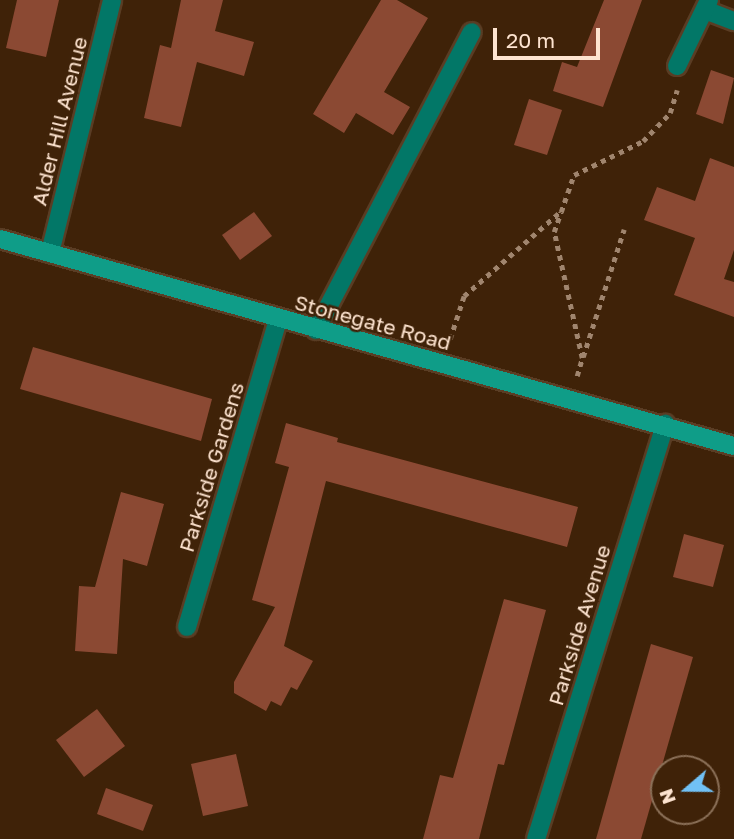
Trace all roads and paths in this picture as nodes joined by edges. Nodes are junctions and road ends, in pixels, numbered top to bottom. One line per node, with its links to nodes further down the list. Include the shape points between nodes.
1 (112, 0): 9 (street, Alder Hill Avenue)
2 (707, 5): 3 (street); 5 (street)
3 (734, 21)
4 (472, 32): 11 (street)
5 (677, 66): 6 (path, via 678,87 670,113 643,141 574,175)
6 (561, 212): 12 (path, via 554,232); 13 (path, via 464,296)
7 (624, 229): 12 (path)
8 (0, 239): 9 (main road, Stonegate Road)
9 (50, 253): 10 (main road, Stonegate Road)
10 (278, 319): 11 (main road, Stonegate Road); 17 (street, Parkside Gardens)
11 (316, 330): 13 (main road, Stonegate Road)
12 (582, 358): 14 (path)
13 (443, 365): 14 (main road, Stonegate Road)
14 (571, 401): 15 (main road, Stonegate Road)
15 (665, 424): 16 (main road, Stonegate Road); 18 (street, Parkside Avenue)
16 (734, 446)
17 (187, 627)
18 (536, 839)

